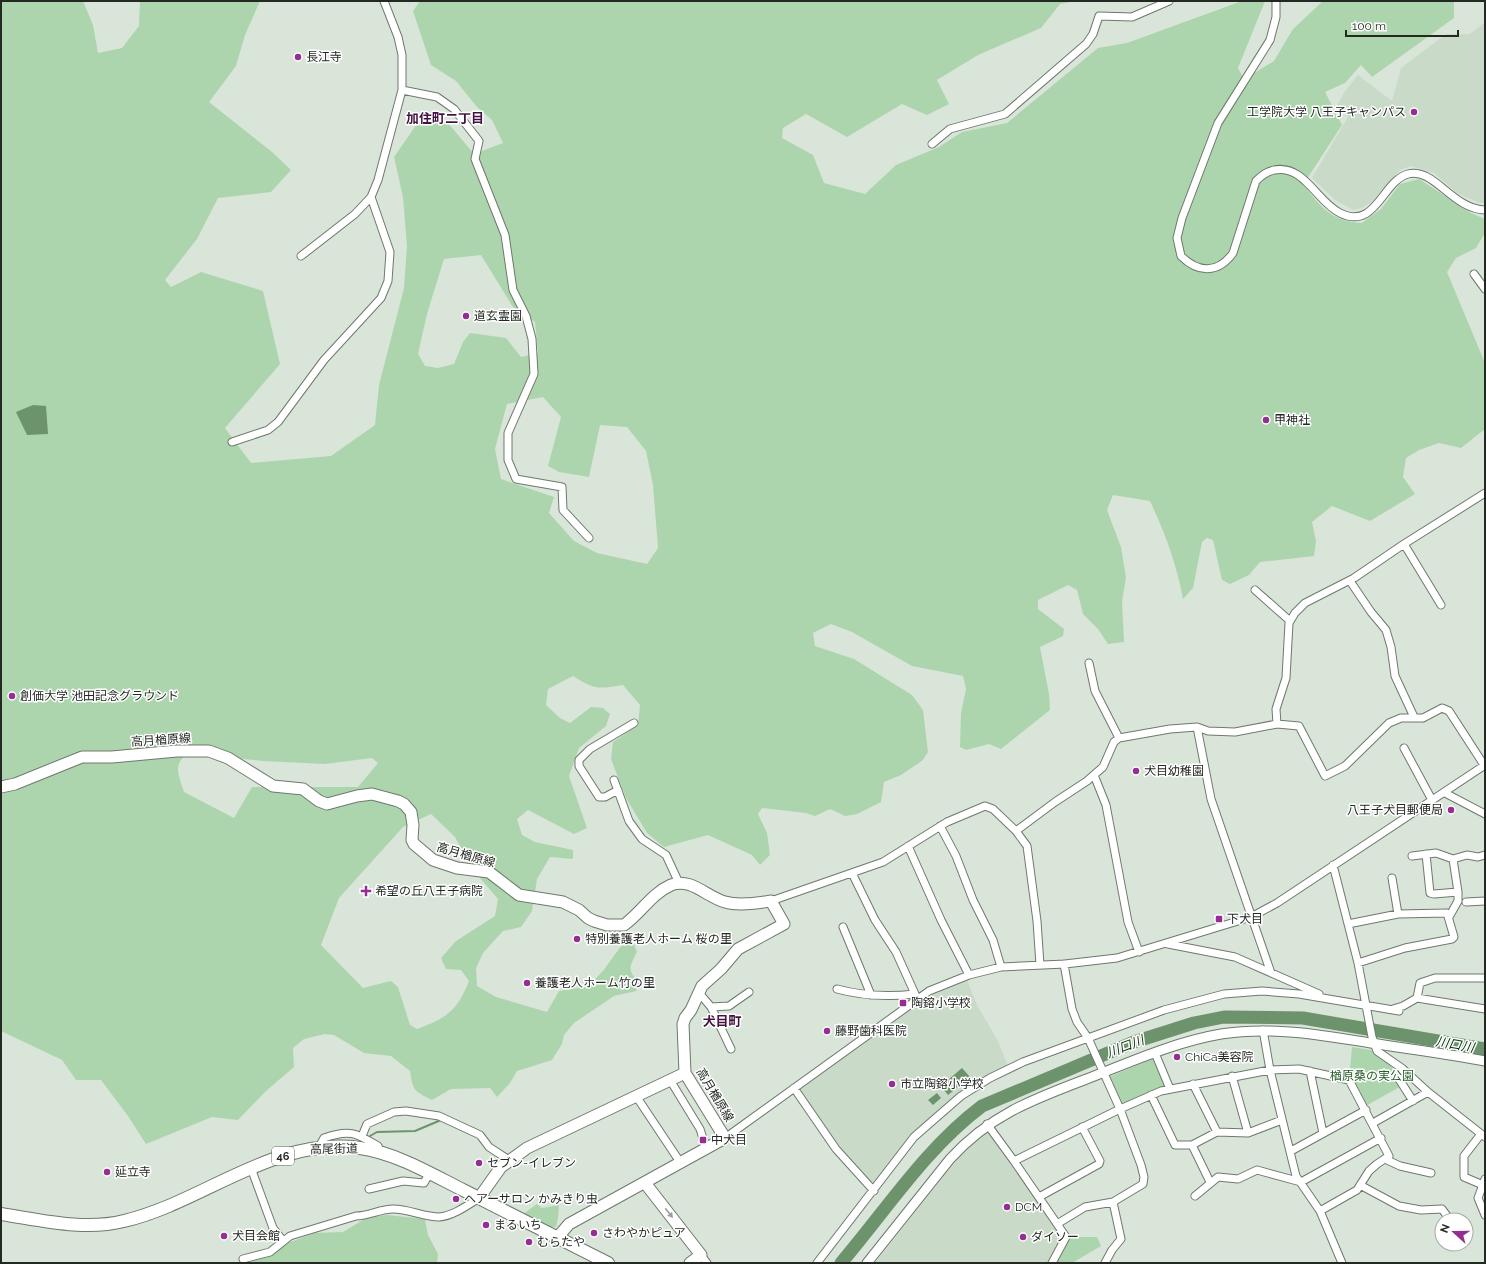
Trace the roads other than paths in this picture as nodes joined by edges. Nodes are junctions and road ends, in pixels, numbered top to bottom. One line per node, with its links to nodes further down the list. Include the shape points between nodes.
1 (384, 1): 4 (street, via 402,55)
2 (1169, 1): 5 (street, via 1132,17 1099,16 1093,34 1086,44 1005,114 950,129)
3 (1276, 1): 7 (street, via 1276,17 1270,40 1218,123 1182,218 1177,238 1181,256 1195,267 1203,269 1219,266 1227,261 1233,254 1256,181 1261,175 1278,169 1296,174 1332,208 1347,216 1362,216 1370,212 1401,177 1413,173 1429,177 1463,204)
4 (402, 90): 6 (street, via 399,108); 13 (street, via 437,97 454,109 479,140 475,159 505,235 513,290 526,316 532,339 534,374 508,433 508,460 516,480 562,487 563,510)
5 (932, 144)
6 (371, 197): 8 (street, via 355,214); 11 (street, via 390,252 388,281 381,298 324,360 278,422 268,430)
7 (1485, 210)
8 (301, 256)
9 (1474, 274): 10 (street)
10 (1485, 289)
11 (232, 442)
12 (1485, 493): 14 (street)
13 (589, 538)
14 (1404, 544): 15 (street); 17 (street)
15 (1350, 580): 18 (street, via 1305,603); 20 (street, via 1386,630 1395,676)
16 (1255, 590): 18 (street)
17 (1440, 605)
18 (1290, 621): 22 (street, via 1286,678 1276,709)
19 (1089, 663): 24 (street, via 1095,691)
20 (1414, 717): 22 (street, via 1401,718 1389,723 1345,766 1324,776 1300,726); 26 (street, via 1423,718 1442,708 1449,711)
21 (634, 723): 30 (street, via 590,749 579,760 599,797 605,797)
22 (1277, 724): 23 (street, via 1235,732 1208,731)
23 (1197, 727): 24 (street, via 1170,728); 52 (street, via 1211,799)
24 (1118, 738): 27 (street, via 1103,767)
25 (1404, 748): 32 (street)
26 (1484, 765): 31 (street)
27 (1094, 775): 34 (street); 57 (street, via 1106,805 1128,922)
28 (614, 780): 30 (street)
29 (1, 787): 46 (main road, 高月楢原線, via 15,784 82,757 209,751 228,758 273,786 303,789 327,804 372,794 398,801 411,812 414,844 433,860 457,868 489,872 519,895 562,902 579,910 588,918 607,925 624,925 656,893)
30 (618, 790): 46 (street, via 629,821 642,839 666,855)
31 (1445, 793): 32 (street); 33 (street)
32 (1432, 800): 43 (street)
33 (1485, 814)
34 (1029, 821): 36 (street); 38 (street, via 1025,835)
35 (940, 826): 36 (street, via 985,806 993,809); 37 (street); 61 (street, via 993,940)
36 (1016, 831): 38 (street)
37 (908, 846): 44 (street, via 883,862); 63 (street)
38 (1027, 846): 60 (street)
39 (1426, 854): 41 (street); 42 (street, via 1436,853); 47 (street, via 1430,893)
40 (1485, 855): 42 (street, via 1478,857 1467,854)
41 (1412, 856)
42 (1453, 859): 47 (street)
43 (1333, 865): 52 (street); 54 (street)
44 (852, 873): 48 (street); 69 (street, via 875,920 896,952)
45 (1392, 878): 51 (street)
46 (679, 883): 48 (main road, via 688,884 720,901 730,903)
47 (1458, 892): 53 (street, via 1458,900)
48 (771, 901): 67 (main road, 高月楢原線, via 784,924 738,949 722,969 706,982)
49 (1485, 901): 50 (street)
50 (1466, 902)
51 (1398, 914): 53 (street, via 1447,913); 54 (street)
52 (1252, 917): 56 (street); 62 (street)
53 (1449, 917): 58 (street, via 1454,931 1452,939 1405,948)
54 (1348, 924): 58 (street)
55 (838, 937): 68 (street, via 845,931)
56 (1168, 944): 57 (street); 62 (street, via 1235,957)
57 (1139, 952): 59 (street, via 1099,961)
58 (1358, 963): 72 (street)
59 (1064, 964): 60 (street); 78 (street, via 1072,1009 1077,1022)
60 (1040, 966): 61 (street)
61 (1001, 967): 63 (street)
62 (1271, 972): 70 (street)
63 (969, 975): 69 (street)
64 (1485, 978): 71 (street, via 1435,978 1420,983)
65 (837, 989): 68 (street)
66 (749, 992): 73 (street, via 728,1006)
67 (700, 994): 73 (street); 87 (main road, 高月楢原線, via 683,1024)
68 (871, 995): 69 (street)
69 (916, 996): 91 (street)
70 (1326, 997): 72 (street); 78 (street, via 1267,992 1216,995 1164,1010)
71 (1417, 998): 74 (street); 75 (street)
72 (1366, 1006): 74 (street); 79 (street)
73 (711, 1007): 80 (street)
74 (1392, 1010): 76 (street)
75 (1485, 1010)
76 (1399, 1011)
77 (1263, 1030): 79 (street); 81 (street, via 1204,1037); 84 (street)
78 (1089, 1039): 83 (street); 128 (street, via 1023,1062 961,1096 914,1137)
79 (1373, 1040): 82 (street); 86 (street, via 1377,1051)
80 (730, 1050)
81 (1155, 1053): 83 (street); 92 (street)
82 (1485, 1061)
83 (1101, 1069): 97 (street); 101 (street)
84 (1270, 1070): 85 (street); 88 (street); 99 (street)
85 (1310, 1071): 98 (street, via 1349,1080); 105 (street)
86 (1407, 1072): 93 (street); 96 (street, via 1399,1079)
87 (685, 1073): 89 (main road); 108 (main road, 高月楢原線)
88 (1232, 1076): 90 (street); 104 (street)
89 (670, 1080): 95 (main road); 112 (street, via 700,1129)
90 (1193, 1084): 92 (street); 103 (street)
91 (794, 1088): 108 (street); 128 (street, via 836,1149)
92 (1170, 1089): 94 (street)
93 (1428, 1092): 96 (street); 107 (street)
94 (1151, 1095): 97 (street); 110 (street, via 1175,1145)
95 (636, 1096): 116 (main road, via 527,1148); 118 (street)
96 (1413, 1101): 100 (street)
97 (1120, 1109): 102 (street); 132 (street, via 1144,1177 1143,1184 1138,1189)
98 (1366, 1110): 100 (street); 105 (street)
99 (1282, 1120): 104 (street); 113 (street)
100 (1373, 1123): 109 (street)
101 (987, 1124): 117 (street); 145 (street, via 965,1142 950,1159)
102 (1082, 1127): 117 (street); 130 (street, via 1099,1164)
103 (1217, 1132): 104 (street); 110 (street)
104 (1248, 1133)
105 (1323, 1133): 113 (street)
106 (362, 1136): 111 (street, via 350,1132 335,1134 324,1138); 114 (street, via 378,1146); 116 (street, via 367,1124 394,1112 433,1114 480,1135 489,1147)
107 (1483, 1136): 124 (street, via 1464,1156 1464,1177)
108 (725, 1138): 112 (main road, 高月楢原線)
109 (1381, 1138): 115 (street, via 1389,1156); 123 (street)
110 (1192, 1145): 122 (street)
111 (319, 1147): 114 (main road, 高尾街道 / 46, via 361,1148); 119 (main road, 高尾街道 / 46, via 297,1151)
112 (706, 1148): 118 (main road, 高月楢原線)
113 (1291, 1151): 123 (street, via 1296,1176)
114 (380, 1152): 121 (main road, 高尾街道 / 46)
115 (1385, 1159): 120 (street, via 1400,1166); 126 (street, via 1369,1172)
116 (509, 1160): 131 (main road, via 492,1177)
117 (1014, 1161): 130 (street)
118 (680, 1162): 125 (main road, 高月楢原線)
119 (252, 1168): 135 (main road, 高尾街道 / 46, via 123,1222 75,1225); 139 (street, via 273,1228)
120 (1431, 1173)
121 (429, 1174): 127 (street, via 424,1183 403,1181); 131 (main road, 高尾街道 / 46)
122 (1210, 1182): 123 (street, via 1218,1177 1238,1179 1257,1170); 129 (street)
123 (1301, 1182): 133 (street)
124 (1484, 1182): 136 (street, via 1478,1198)
125 (645, 1183): 138 (main road, 高月楢原線, via 569,1224); 141 (main road, one-way to 141)
126 (1360, 1185): 133 (street, via 1357,1190); 134 (street, via 1399,1206 1421,1210 1442,1209)
127 (369, 1189)
128 (874, 1191): 144 (street)
129 (1195, 1196)
130 (1039, 1197): 137 (street)
131 (479, 1198): 138 (main road, 高尾街道 / 46); 139 (street, via 456,1212 440,1217 402,1209 387,1209 290,1236)
132 (1113, 1202): 137 (street, via 1085,1207); 147 (street, via 1121,1239)
133 (1320, 1212): 148 (street)
134 (1444, 1212)
135 (1, 1214)
136 (1485, 1215)
137 (1057, 1224): 146 (street, via 1066,1237)
138 (557, 1238): 142 (main road, 高尾街道 / 46)
139 (283, 1241): 140 (street, via 270,1252)
140 (243, 1259)
141 (704, 1259): 143 (main road)
142 (608, 1263)
143 (690, 1263)
144 (817, 1263)
145 (867, 1263)
146 (1052, 1263)
147 (1105, 1263)
148 (1342, 1263)

